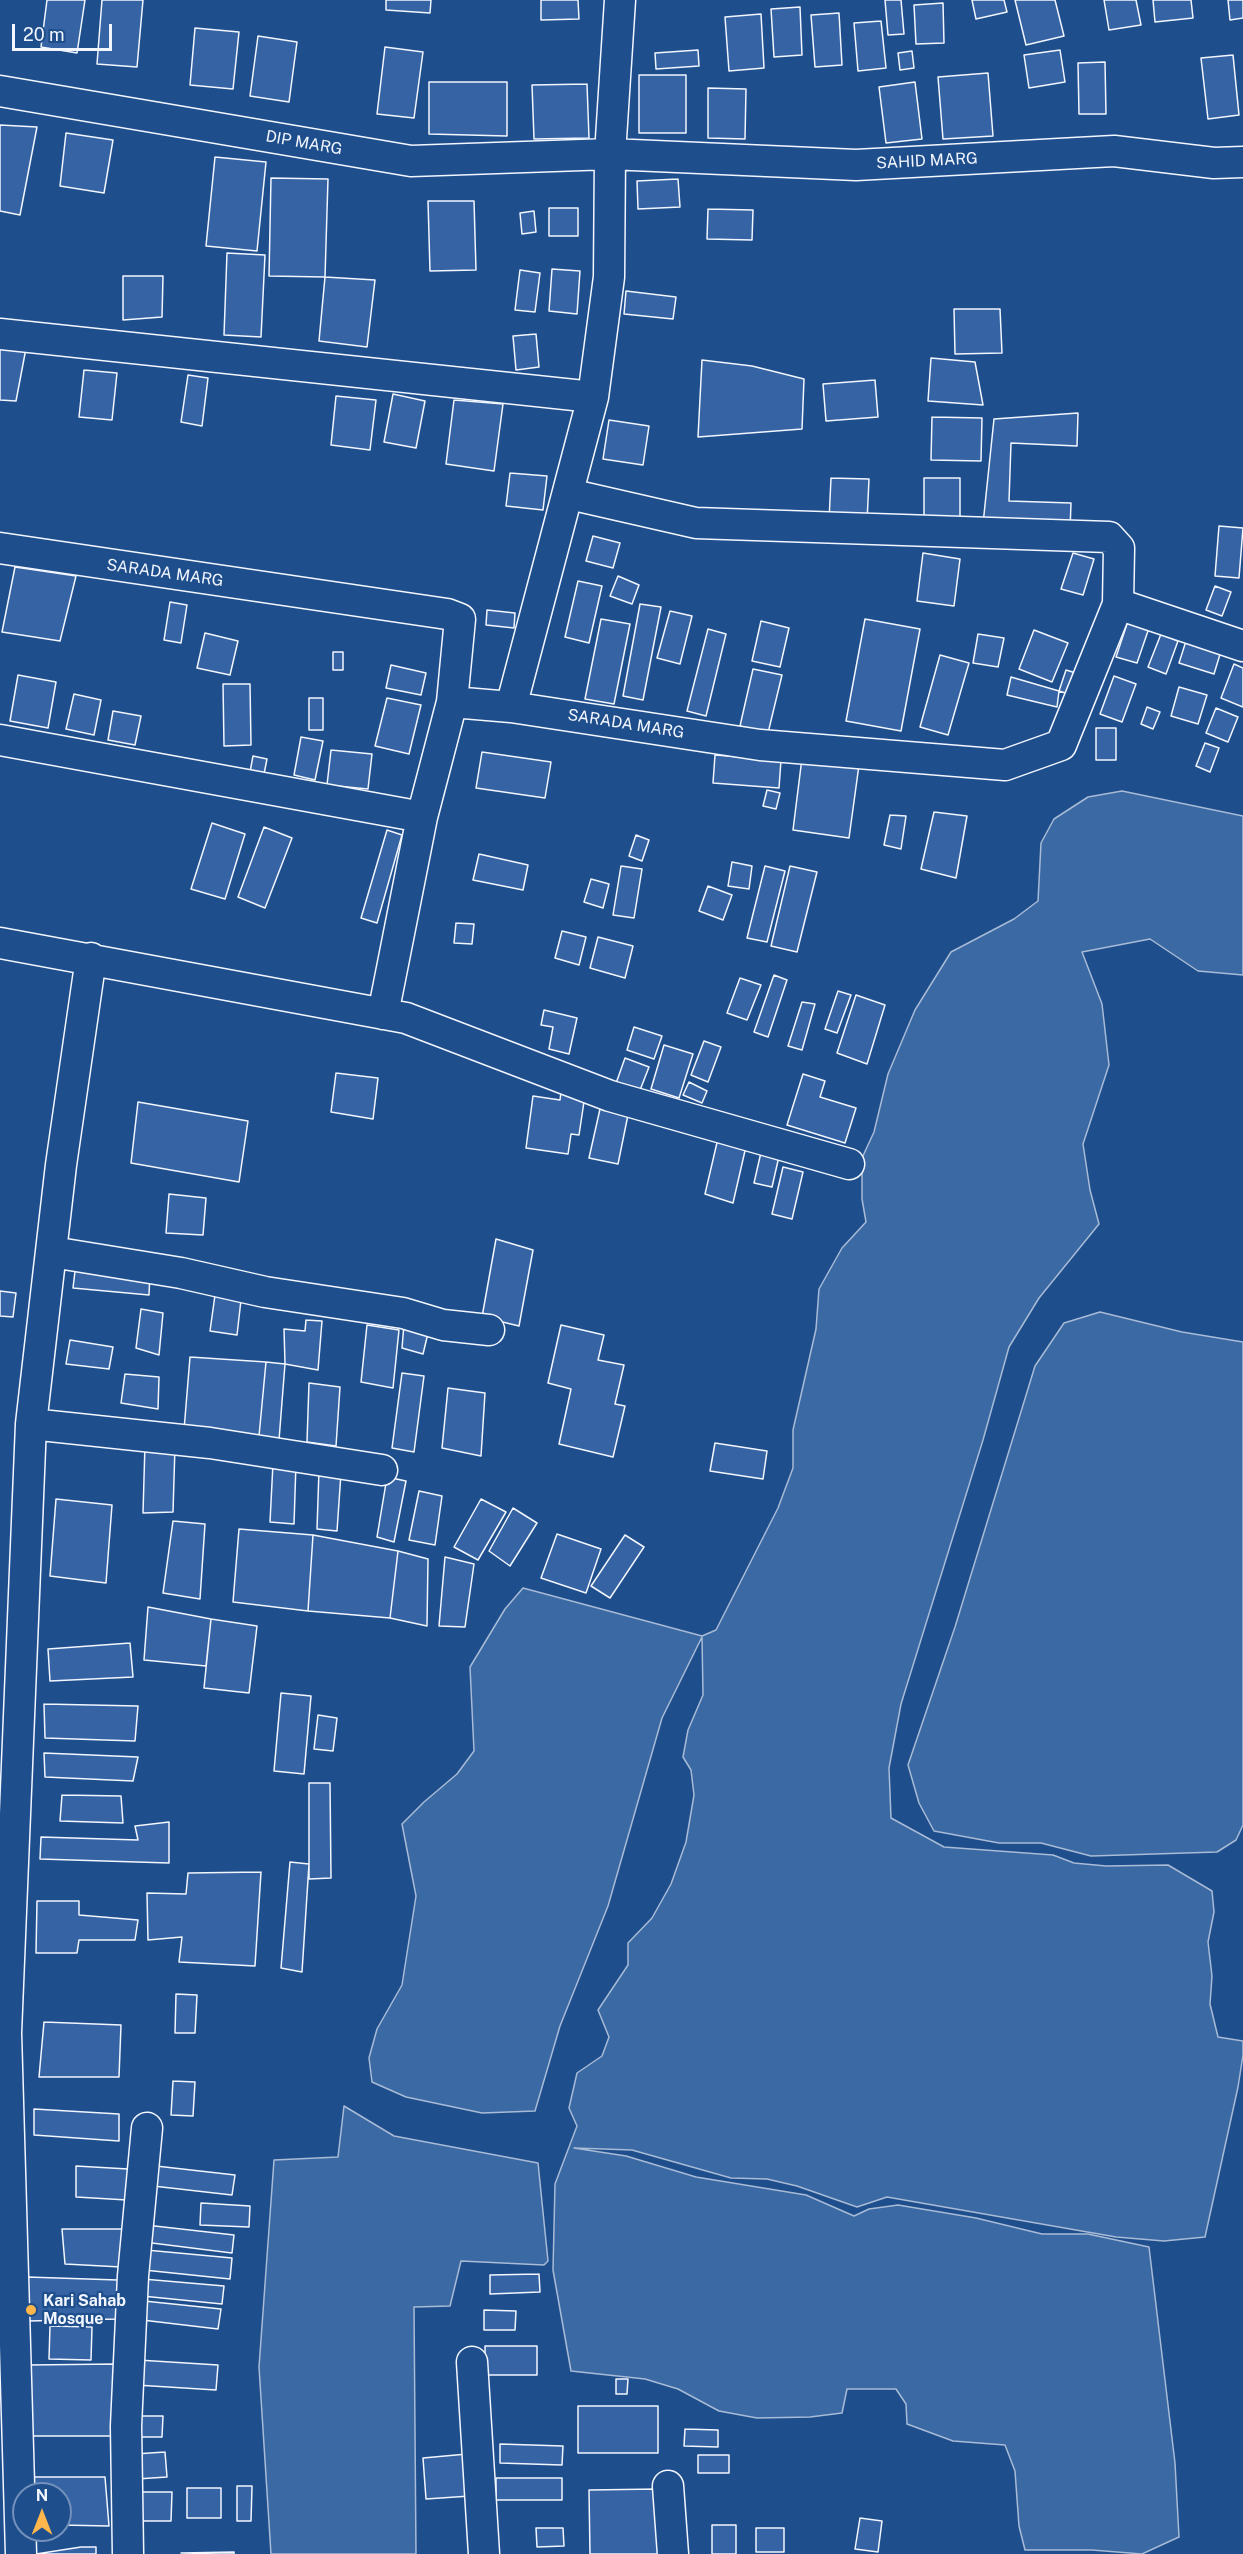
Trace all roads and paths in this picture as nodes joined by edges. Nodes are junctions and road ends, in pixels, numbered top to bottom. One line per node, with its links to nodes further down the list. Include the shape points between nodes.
1 (620, 0): 3 (street)
2 (0, 91): 3 (street, DIP MARG, via 411,161)
3 (610, 154): 4 (street, SAHID MARG, via 856,165 1114,151 1214,163); 6 (street, via 609,277)
4 (1243, 162)
5 (0, 334): 6 (street)
6 (593, 397): 7 (street)
7 (569, 494): 9 (street, via 696,523 1109,537 1119,548); 12 (street)
8 (0, 548): 11 (street, SARADA MARG, via 447,614 460,619)
9 (1118, 604): 10 (street); 12 (street, SARADA MARG, via 1061,745 1005,765 760,745)
10 (1243, 646)
11 (452, 702): 12 (street, SARADA MARG); 14 (street)
12 (511, 707)
13 (0, 741): 14 (street)
14 (422, 817): 17 (street)
15 (0, 943): 16 (street)
16 (90, 958): 17 (street); 19 (street)
17 (383, 1014): 18 (street, via 406,1018 610,1096)
18 (849, 1164)
19 (52, 1252): 20 (street, via 403,1313 443,1325); 21 (street)
20 (489, 1330)
21 (31, 1424): 22 (street, via 210,1443); 26 (street, via 6,2033)
22 (382, 1470)
23 (147, 2128): 27 (street, via 131,2310 126,2426)
24 (472, 2362): 28 (street)
25 (668, 2486): 29 (street)
26 (21, 2554)
27 (128, 2554)
28 (484, 2554)
29 (673, 2554)

